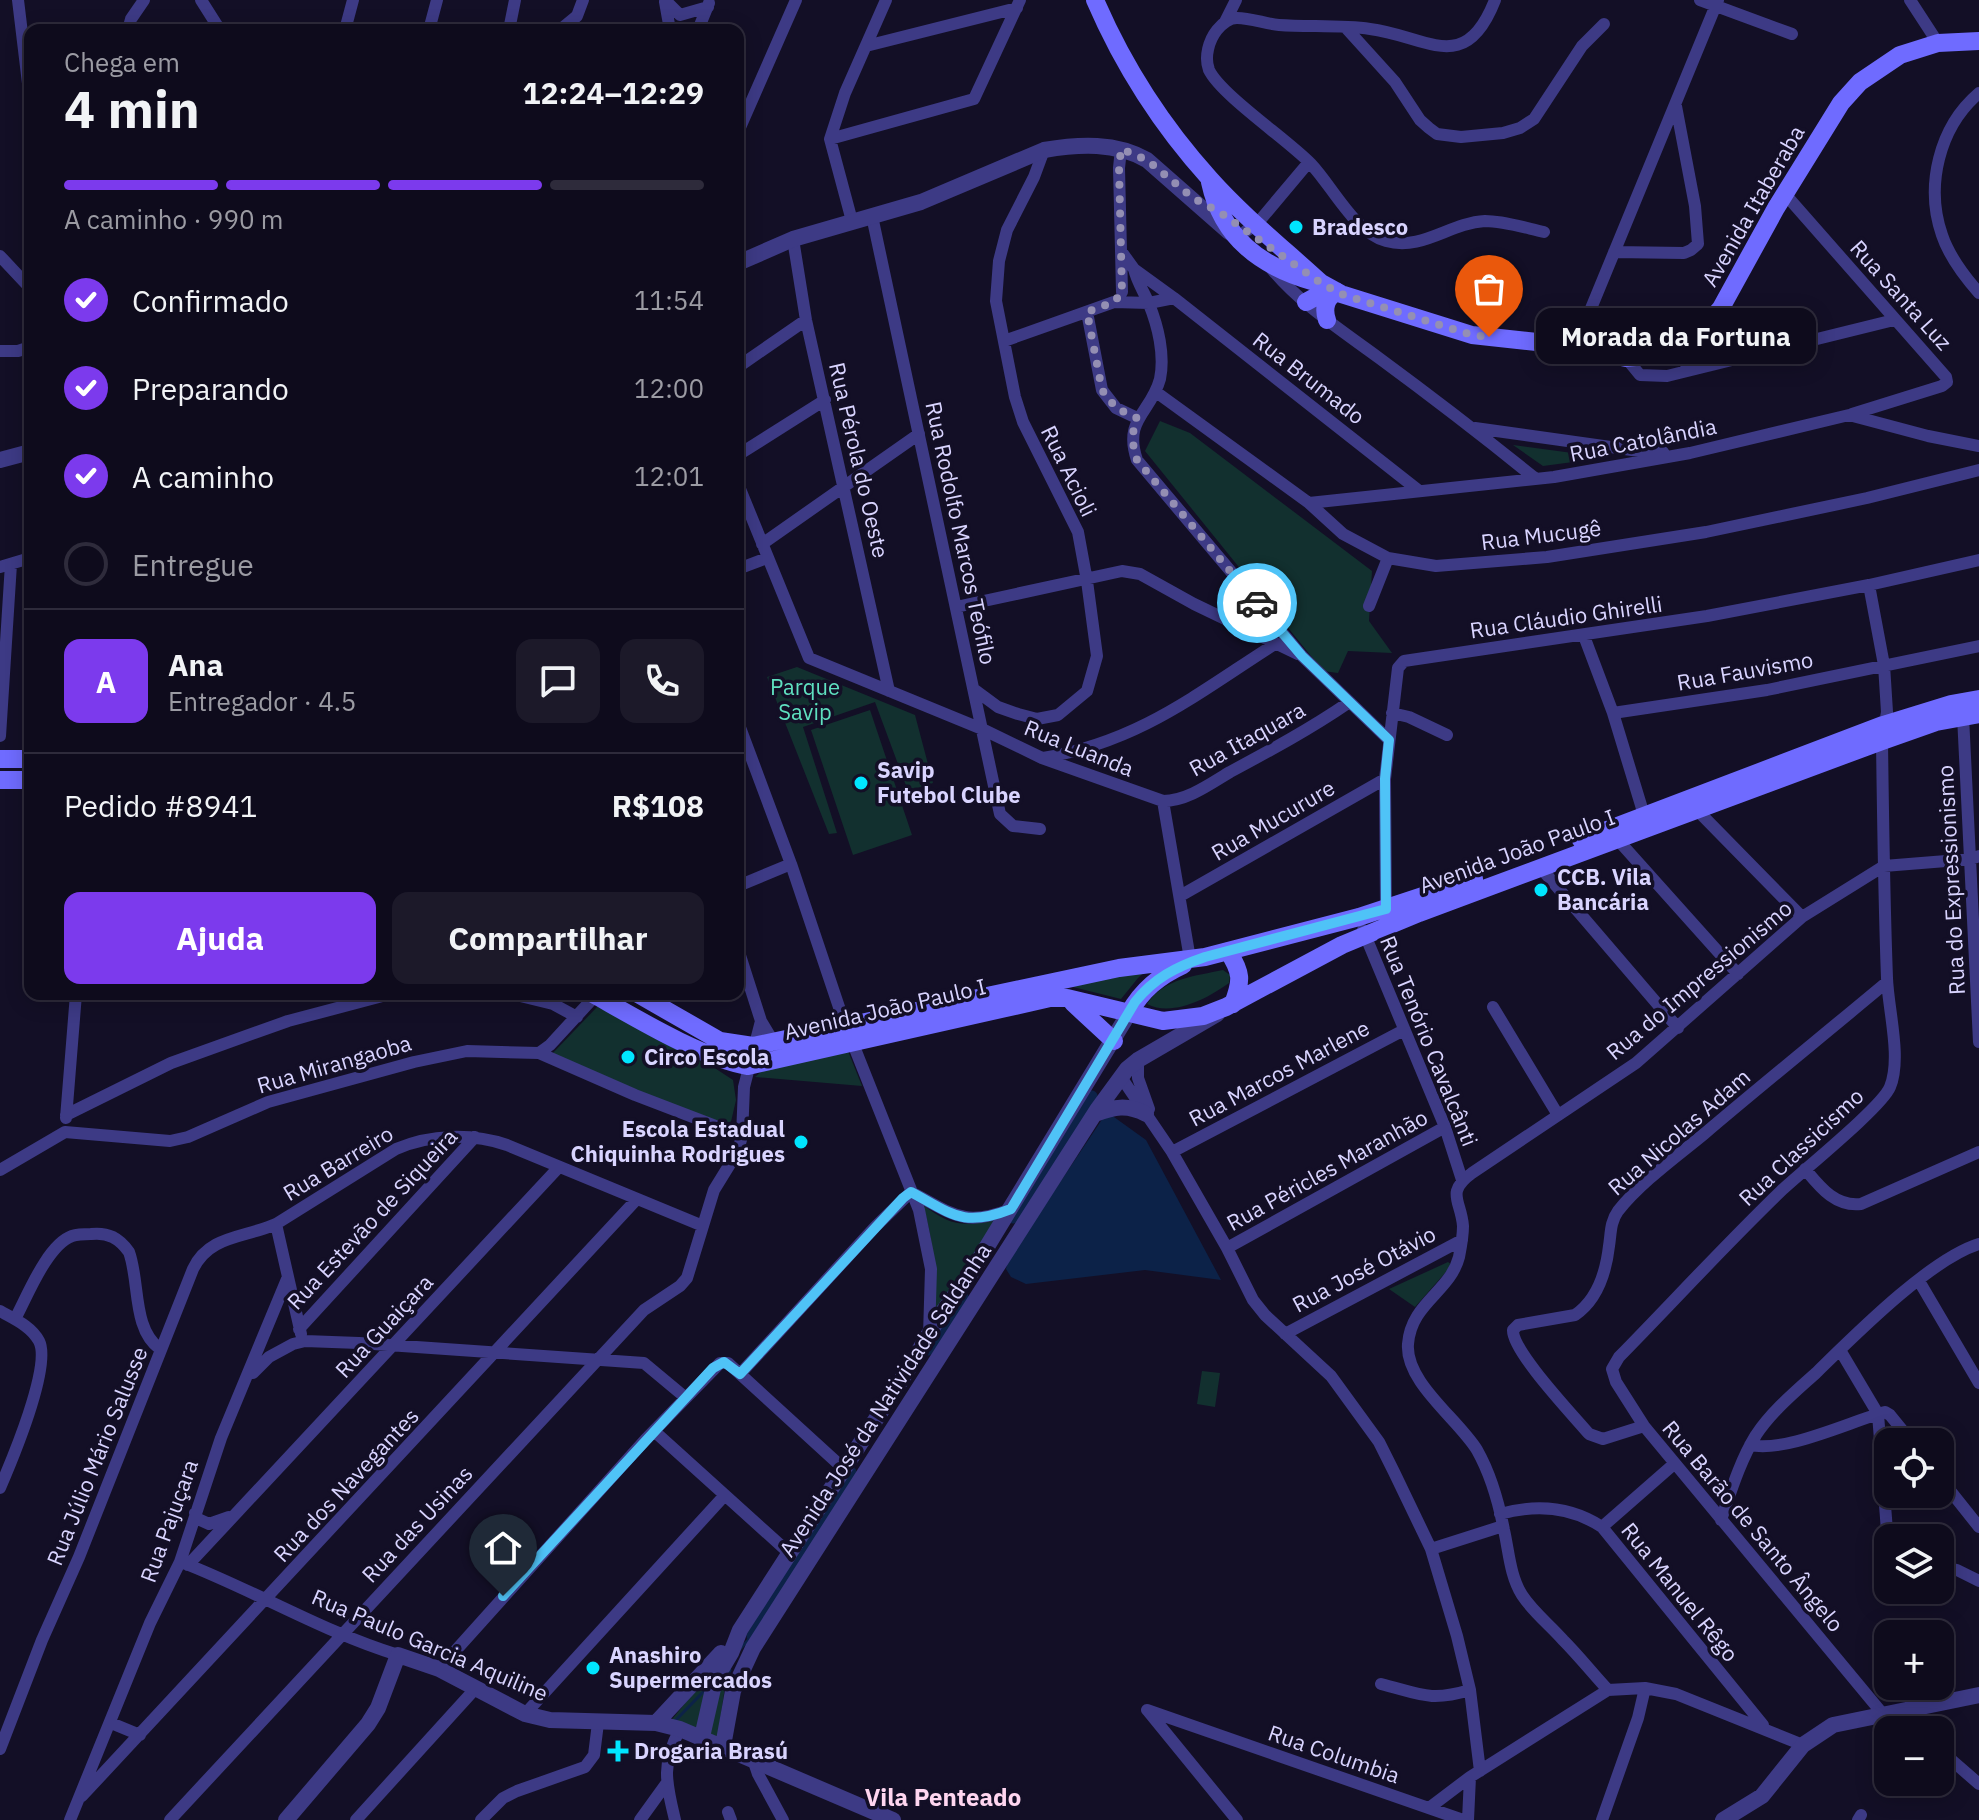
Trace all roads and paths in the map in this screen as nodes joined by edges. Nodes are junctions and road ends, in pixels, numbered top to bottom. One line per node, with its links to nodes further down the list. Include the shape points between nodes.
1 (18, 0): 34 (street)
2 (144, 0): 20 (street)
3 (201, 0): 21 (street)
4 (353, 0): 22 (street)
5 (437, 0): 23 (street)
6 (515, 0): 24 (street)
7 (583, 0): 25 (street)
8 (665, 0): 16 (street, via 680,15); 26 (street)
9 (796, 0): 37 (street)
10 (886, 0): 33 (street)
11 (1095, 0): 42 (main road, Avenida Itaberaba, via 1144,94)
12 (1236, 0): 19 (street)
13 (1495, 0): 29 (street, via 1477,33 1449,47)
14 (1700, 0): 18 (street)
15 (1910, 0): 32 (street)
16 (709, 4): 27 (street)
17 (1018, 4): 33 (street); 38 (street, via 974,99)
18 (1717, 4): 30 (street); 36 (street)
19 (1225, 22): 29 (street, via 1236,18); 41 (street, via 1210,41 1209,70)
20 (130, 24)
21 (216, 24)
22 (347, 24)
23 (431, 24)
24 (510, 24)
25 (567, 24)
26 (669, 24)
27 (701, 24)
28 (1604, 24): 29 (street, via 1582,46 1534,119 1503,133 1461,137 1437,134 1420,120 1395,82)
29 (1347, 29)
30 (1792, 34)
31 (1979, 41): 32 (main road, Avenida Itaberaba)
32 (1938, 43): 43 (main road, Avenida Itaberaba, via 1900,55 1860,82 1841,103)
33 (866, 46): 38 (street)
34 (24, 50)
35 (1979, 93): 59 (street, via 1946,134 1935,208 1942,237)
36 (1676, 106): 52 (street); 52 (street, via 1698,244 1684,253)
37 (744, 118)
38 (830, 139): 47 (street)
39 (1121, 149): 40 (street); 44 (street, via 1147,160); 51 (street)
40 (1044, 150): 46 (street, via 961,188); 68 (street, Rua Acioli, via 1007,230 999,261 996,301)
41 (1309, 162): 48 (street); 49 (street, via 1367,232 1383,240 1414,244 1486,221)
42 (1209, 179): 45 (main road, Avenida Itaberaba); 48 (main road, Avenida Itaberaba)
43 (1785, 194): 67 (street, Rua Santa Luz); 69 (main road, Avenida Itaberaba, via 1721,308)
44 (1193, 198): 45 (street); 48 (street)
45 (1221, 213): 48 (main road)
46 (872, 216): 47 (street); 81 (street, Rua Rodolfo Marcos Teófilo)
47 (852, 221): 50 (street)
48 (1244, 230): 55 (main road, Avenida Itaberaba); 58 (main road, Avenida Itaberaba)
49 (1544, 232)
50 (793, 239): 54 (street); 65 (street, Rua Pérola do Oeste)
51 (1121, 251): 56 (street, Rua Brumado); 60 (street)
52 (1614, 252): 72 (street)
53 (0, 256): 57 (street)
54 (744, 260)
55 (1268, 265): 58 (main road, Avenida Itaberaba); 62 (street)
56 (1134, 269): 60 (street); 61 (street, Rua Brumado); 63 (street)
57 (24, 282)
58 (1328, 287): 62 (main road); 66 (main road); 72 (main road, Avenida Itaberaba, via 1472,335)
59 (1979, 293)
60 (1118, 297): 63 (street); 64 (street)
61 (1174, 298): 63 (street); 90 (street, Rua Brumado)
62 (1306, 302): 66 (street)
63 (1149, 303): 76 (street, via 1162,361)
64 (1087, 312): 68 (street); 79 (street, via 1102,390 1116,408)
65 (806, 320): 74 (street); 77 (street, Rua Pérola do Oeste)
66 (1327, 320): 80 (street)
67 (1894, 320): 75 (street); 78 (street, Rua Santa Luz, via 1947,382)
68 (1004, 341): 99 (street, Rua Acioli, via 1023,422 1078,532)
69 (1678, 342): 73 (main road, Avenida Itaberaba); 75 (street)
70 (24, 349): 71 (street)
71 (0, 351)
72 (1572, 352): 73 (main road, Avenida Itaberaba)
73 (1626, 358): 75 (street, via 1640,375)
74 (744, 363)
75 (1688, 370)
76 (1156, 392): 79 (street); 92 (street, Rua Mucugê)
77 (825, 400): 83 (street); 89 (street, Rua Pérola do Oeste)
78 (1849, 415): 82 (street, Rua Catolândia); 84 (street, Rua Catolândia)
79 (1137, 418): 106 (street, via 1132,431 1137,460)
80 (1472, 427): 84 (street, via 1639,451); 88 (street)
81 (919, 434): 89 (street); 102 (street, Rua Rodolfo Marcos Teófilo)
82 (1979, 446)
83 (744, 451)
84 (1690, 453): 88 (street, Rua Catolândia)
85 (24, 454): 86 (street)
86 (0, 460)
87 (1979, 470): 95 (street, Rua Mucugê, via 1706,532 1547,557 1436,566)
88 (1536, 479): 90 (street, Rua Catolândia)
89 (845, 485): 93 (street); 109 (street, Rua Pérola do Oeste)
90 (1418, 490): 92 (street, Rua Catolândia)
91 (744, 499): 93 (street, Rua Luanda)
92 (1309, 503): 95 (street, Rua Mucugê, via 1343,534)
93 (762, 544): 94 (street, Rua Luanda)
94 (767, 558): 98 (street); 109 (street, Rua Luanda, via 809,658)
95 (1388, 558): 101 (street)
96 (1979, 560): 100 (street, Rua Cláudio Ghirelli)
97 (5, 566): 118 (street)
98 (744, 567)
99 (1087, 581): 102 (street); 104 (street, via 1122,571 1140,574); 108 (street, Rua Acioli, via 1097,656 1087,691 1074,704 1058,715 1037,719 998,707)
100 (1869, 585): 103 (street, Rua Cláudio Ghirelli); 107 (street, Rua Classicismo)
101 (1369, 606)
102 (956, 607): 108 (street, Rua Rodolfo Marcos Teófilo)
103 (1584, 636): 112 (street, Rua Cláudio Ghirelli, via 1404,661 1398,668); 113 (street)
104 (1275, 644): 106 (street); 121 (street, via 1149,725 1107,743)
105 (1979, 646): 107 (street, Rua Fauvismo)
106 (1302, 656): 111 (street)
107 (1884, 665): 113 (street, Rua Fauvismo, via 1767,690); 116 (street, Rua Classicismo)
108 (975, 690): 115 (street, Rua Rodolfo Marcos Teófilo)
109 (889, 691): 115 (street, Rua Luanda)
110 (1979, 702): 114 (main road, Avenida João Paulo I); 116 (main road, Avenida João Paulo I, via 1951,704)
111 (1348, 703): 120 (street); 127 (street, Rua Itaquara, via 1198,790)
112 (1392, 713): 117 (street); 120 (street, Rua Cláudio Ghirelli)
113 (1613, 713): 129 (street)
114 (1971, 715): 116 (main road, Avenida João Paulo I); 132 (street, Rua do Expressionismo)
115 (982, 729): 121 (street, Rua Luanda); 130 (street, Rua Rodolfo Marcos Teófilo, via 1001,816 1013,826)
116 (1883, 733): 128 (main road, Avenida João Paulo I); 129 (main road, Avenida João Paulo I); 134 (street, Rua Classicismo)
117 (1447, 735)
118 (0, 736)
119 (744, 738): 133 (street)
120 (1389, 740): 124 (street, Rua Cláudio Ghirelli)
121 (1042, 758): 127 (street, Rua Luanda)
122 (0, 759): 123 (main road)
123 (24, 759)
124 (1385, 779): 137 (street, Rua Mucurure); 138 (street, Rua Cláudio Ghirelli)
125 (0, 780): 126 (main road)
126 (24, 780)
127 (1163, 801): 137 (street)
128 (1697, 810): 131 (main road, Avenida João Paulo I); 139 (street)
129 (1644, 815): 138 (main road, Avenida João Paulo I)
130 (1040, 829)
131 (1618, 840): 135 (main road, Avenida João Paulo I); 145 (street)
132 (1975, 858): 134 (street); 141 (street, Rua do Expressionismo)
133 (791, 864): 136 (street); 161 (street)
134 (1884, 866): 139 (street, Rua do Impressionismo); 146 (street, Rua Classicismo)
135 (1540, 867): 140 (main road, Avenida João Paulo I); 159 (street)
136 (744, 884)
137 (1180, 896): 143 (street)
138 (1386, 909): 140 (main road, Avenida João Paulo I)
139 (1802, 917): 145 (street, Rua do Impressionismo)
140 (1362, 926): 142 (main road, Avenida João Paulo I); 154 (main road, Avenida João Paulo I); 160 (street, Rua Tenório Cavalcânti)
141 (1976, 929): 163 (street, Rua do Expressionismo)
142 (1228, 951): 143 (main road, Avenida João Paulo I); 154 (main road, via 1241,978)
143 (1197, 958): 156 (main road, via 1154,981); 161 (main road, Avenida João Paulo I, via 1119,968)
144 (744, 968): 158 (street)
145 (1738, 974): 159 (street, Rua do Impressionismo)
146 (1887, 982): 183 (street, Rua Classicismo, via 1894,1056 1889,1091); 212 (street, Rua Nicolas Adam, via 1620,1209 1592,1299 1575,1315 1516,1326 1513,1336 1522,1353 1589,1434 1608,1438)
147 (1067, 998): 156 (main road, Avenida João Paulo I); 161 (main road, Avenida João Paulo I); 162 (main road)
148 (76, 1000): 173 (street)
149 (367, 1000): 173 (street, via 288,1021 171,1063)
150 (537, 1000): 157 (street)
151 (590, 1000): 157 (street)
152 (603, 1000): 168 (main road, via 719,1058)
153 (648, 1000): 164 (main road, via 720,1041)
154 (1230, 1006): 156 (main road, Avenida João Paulo I, via 1181,1020); 167 (street, Avenida José da Natividade Saldanha)
155 (1493, 1007): 174 (street)
156 (1129, 1013): 162 (street, Avenida José da Natividade Saldanha)
157 (577, 1017): 166 (street)
158 (761, 1021): 164 (street); 165 (street)
159 (1678, 1028): 174 (street, Rua do Impressionismo)
160 (1404, 1030): 175 (street, Rua Tenório Cavalcânti); 181 (street, Rua Marcos Marlene)
161 (849, 1034): 165 (main road, Avenida João Paulo I); 186 (street)
162 (1114, 1041): 169 (street); 170 (street, Avenida José da Natividade Saldanha)
163 (1979, 1042)
164 (753, 1046): 165 (main road, Avenida João Paulo I); 168 (street)
165 (784, 1049): 168 (main road, Avenida João Paulo I)
166 (539, 1053): 177 (street, Rua Mirangaoba, via 467,1051 414,1062 248,1109 170,1141); 178 (street)
167 (1138, 1060): 169 (street, Avenida José da Natividade Saldanha); 176 (street, via 1143,1096)
168 (748, 1066): 178 (street)
169 (1121, 1077): 171 (street, Avenida José da Natividade Saldanha); 172 (street)
170 (1089, 1081): 171 (street, via 1099,1080 1104,1086); 188 (street, Avenida José da Natividade Saldanha)
171 (1096, 1112): 172 (street, via 1130,1106); 258 (street, Avenida José da Natividade Saldanha, via 753,1648 736,1679)
172 (1146, 1114): 176 (street)
173 (66, 1115): 177 (street)
174 (1558, 1115): 185 (street, Rua do Impressionismo)
175 (1445, 1127): 185 (street, Rua Tenório Cavalcânti); 193 (street, Rua Péricles Maranhão)
176 (1158, 1131): 181 (street)
177 (65, 1132): 184 (street)
178 (742, 1136): 190 (street, Rua das Usinas, via 714,1190)
179 (475, 1137): 182 (street, Rua Barreiro); 189 (street, Rua Barreiro, via 411,1142); 199 (street, Rua Estevão de Siqueira)
180 (1977, 1149): 183 (street, via 1861,1204 1842,1202 1825,1192)
181 (1172, 1152): 193 (street)
182 (559, 1167): 187 (street, Rua Barreiro); 201 (street, Rua Guaiçara)
183 (1805, 1169): 205 (street, Rua Classicismo)
184 (0, 1170)
185 (1462, 1180): 191 (street, Rua Tenório Cavalcânti, via 1455,1194)
186 (911, 1192): 188 (street, via 959,1218 980,1219); 200 (street, via 931,1269); 207 (street)
187 (637, 1199): 190 (street, Rua Barreiro); 204 (street, Rua dos Navegantes)
188 (1011, 1209): 200 (street, Avenida José da Natividade Saldanha)
189 (276, 1224): 194 (street, Rua Barreiro); 202 (street, Rua Júlio Mário Salusse, via 205,1250)
190 (703, 1226): 206 (street, Rua das Usinas, via 684,1282 644,1310)
191 (1462, 1240): 198 (street, Rua José Otávio); 223 (street, via 1455,1268 1413,1319 1408,1354 1416,1375 1476,1448)
192 (1979, 1244): 195 (street)
193 (1227, 1248): 198 (street, via 1253,1300)
194 (287, 1279): 199 (street, Rua Barreiro); 208 (street, Rua Pajuçara)
195 (1919, 1281): 203 (street); 209 (street)
196 (0, 1311): 197 (street)
197 (15, 1319): 202 (street, via 61,1244 74,1236 109,1234 129,1252 145,1330); 218 (street, via 33,1333 43,1358)
198 (1285, 1334): 228 (street, via 1331,1376 1379,1442)
199 (302, 1335): 201 (street); 208 (street)
200 (929, 1335): 217 (street, Avenida José da Natividade Saldanha)
201 (393, 1345): 204 (street); 221 (street, Rua Guaiçara)
202 (160, 1349): 260 (street, Rua Júlio Mário Salusse)
203 (1840, 1350): 211 (street); 215 (street, via 1776,1410)
204 (496, 1352): 206 (street); 233 (street, Rua dos Navegantes)
205 (1619, 1357): 212 (street, Rua Barão de Santo Ângelo, via 1612,1372)
206 (597, 1360): 210 (street, via 648,1364); 235 (street, Rua das Usinas)
207 (740, 1374): 210 (street, via 720,1363); 217 (street)
208 (248, 1378): 222 (street, Rua Pajuçara)
209 (1979, 1383)
210 (686, 1398): 214 (street)
211 (1878, 1414): 213 (street, via 1890,1415); 215 (street, via 1772,1448); 225 (street)
212 (1644, 1426): 216 (street, Rua Barão de Santo Ângelo)
213 (1901, 1428)
214 (654, 1431): 219 (street); 237 (street)
215 (1750, 1445): 224 (street)
216 (1674, 1464): 224 (street, Rua Barão de Santo Ângelo); 226 (street)
217 (844, 1469): 229 (street, Avenida José da Natividade Saldanha)
218 (0, 1488)
219 (725, 1495): 229 (street); 245 (street)
220 (1954, 1496): 227 (street)
221 (238, 1511): 222 (street, via 209,1524); 230 (street, Rua Guaiçara)
222 (195, 1513): 230 (street, Rua Pajuçara)
223 (1502, 1520): 226 (street, Rua Manuel Rêgo, via 1537,1508 1566,1510); 228 (street, Rua Manuel Rêgo); 242 (street, via 1520,1591)
224 (1721, 1520): 244 (street, Rua Barão de Santo Ângelo)
225 (1886, 1524)
226 (1602, 1527): 251 (street, Rua Manuel Rêgo)
227 (1979, 1527)
228 (1431, 1549): 241 (street)
229 (788, 1552): 234 (street, Avenida José da Natividade Saldanha)
230 (184, 1563): 233 (street, Rua Paulo Garcia Aquiline); 247 (street, Rua Pajuçara, via 150,1623)
231 (1954, 1569): 232 (street)
232 (1979, 1581)
233 (268, 1598): 235 (street, Rua Paulo Garcia Aquiline); 253 (street, Rua dos Navegantes)
234 (740, 1630): 249 (street); 254 (street, Avenida José da Natividade Saldanha, via 715,1680)
235 (342, 1635): 236 (street, Rua Paulo Garcia Aquiline); 270 (street, Rua das Usinas)
236 (398, 1655): 237 (street, Rua Paulo Garcia Aquiline); 271 (street, via 368,1724)
237 (439, 1669): 240 (street, Rua Paulo Garcia Aquiline)
238 (1381, 1684): 241 (street, via 1432,1698)
239 (1645, 1688): 242 (street); 251 (street, via 1676,1694); 280 (street)
240 (475, 1689): 245 (street, Rua Paulo Garcia Aquiline); 272 (street)
241 (1470, 1690): 263 (street)
242 (1608, 1690): 263 (street)
243 (1979, 1695): 244 (street)
244 (1890, 1712): 246 (street, Rua Barão de Santo Ângelo); 257 (street, via 1833,1725)
245 (525, 1714): 248 (street, Rua Paulo Garcia Aquiline)
246 (1896, 1716)
247 (111, 1723): 253 (street); 255 (street, Rua Pajuçara)
248 (598, 1723): 249 (street, Rua Paulo Garcia Aquiline); 273 (street, via 594,1755 585,1767 503,1798)
249 (656, 1723): 252 (street, Rua Paulo Garcia Aquiline)
250 (1193, 1726): 256 (street); 256 (street, Rua Columbia, via 1147,1710); 267 (street, Rua Columbia)
251 (1765, 1728): 257 (street)
252 (680, 1729): 254 (street, Rua Paulo Garcia Aquiline); 264 (street, via 669,1754)
253 (140, 1735): 259 (street, Rua dos Navegantes)
254 (702, 1737): 258 (street, Rua Paulo Garcia Aquiline)
255 (104, 1740): 259 (street); 266 (street, Rua Pajuçara)
256 (1174, 1741): 278 (street)
257 (1803, 1745): 281 (street, via 1772,1787)
258 (723, 1746): 261 (street, Rua Paulo Garcia Aquiline)
259 (129, 1748): 266 (street, Rua dos Navegantes)
260 (0, 1749)
261 (753, 1759): 268 (street, Rua Paulo Garcia Aquiline); 276 (street)
262 (1954, 1762): 265 (street)
263 (1475, 1774): 267 (street); 279 (street)
264 (666, 1784): 274 (street); 275 (street)
265 (1979, 1784)
266 (82, 1796): 269 (street, Rua Pajuçara)
267 (1429, 1808): 279 (street, Rua Columbia)
268 (871, 1814): 277 (street, Rua Paulo Garcia Aquiline)
269 (70, 1820)
270 (170, 1820)
271 (286, 1820)
272 (356, 1820)
273 (481, 1820)
274 (640, 1820)
275 (675, 1820)
276 (783, 1820)
277 (893, 1820)
278 (1237, 1820)
279 (1465, 1820)
280 (1602, 1820)
281 (1723, 1820)

